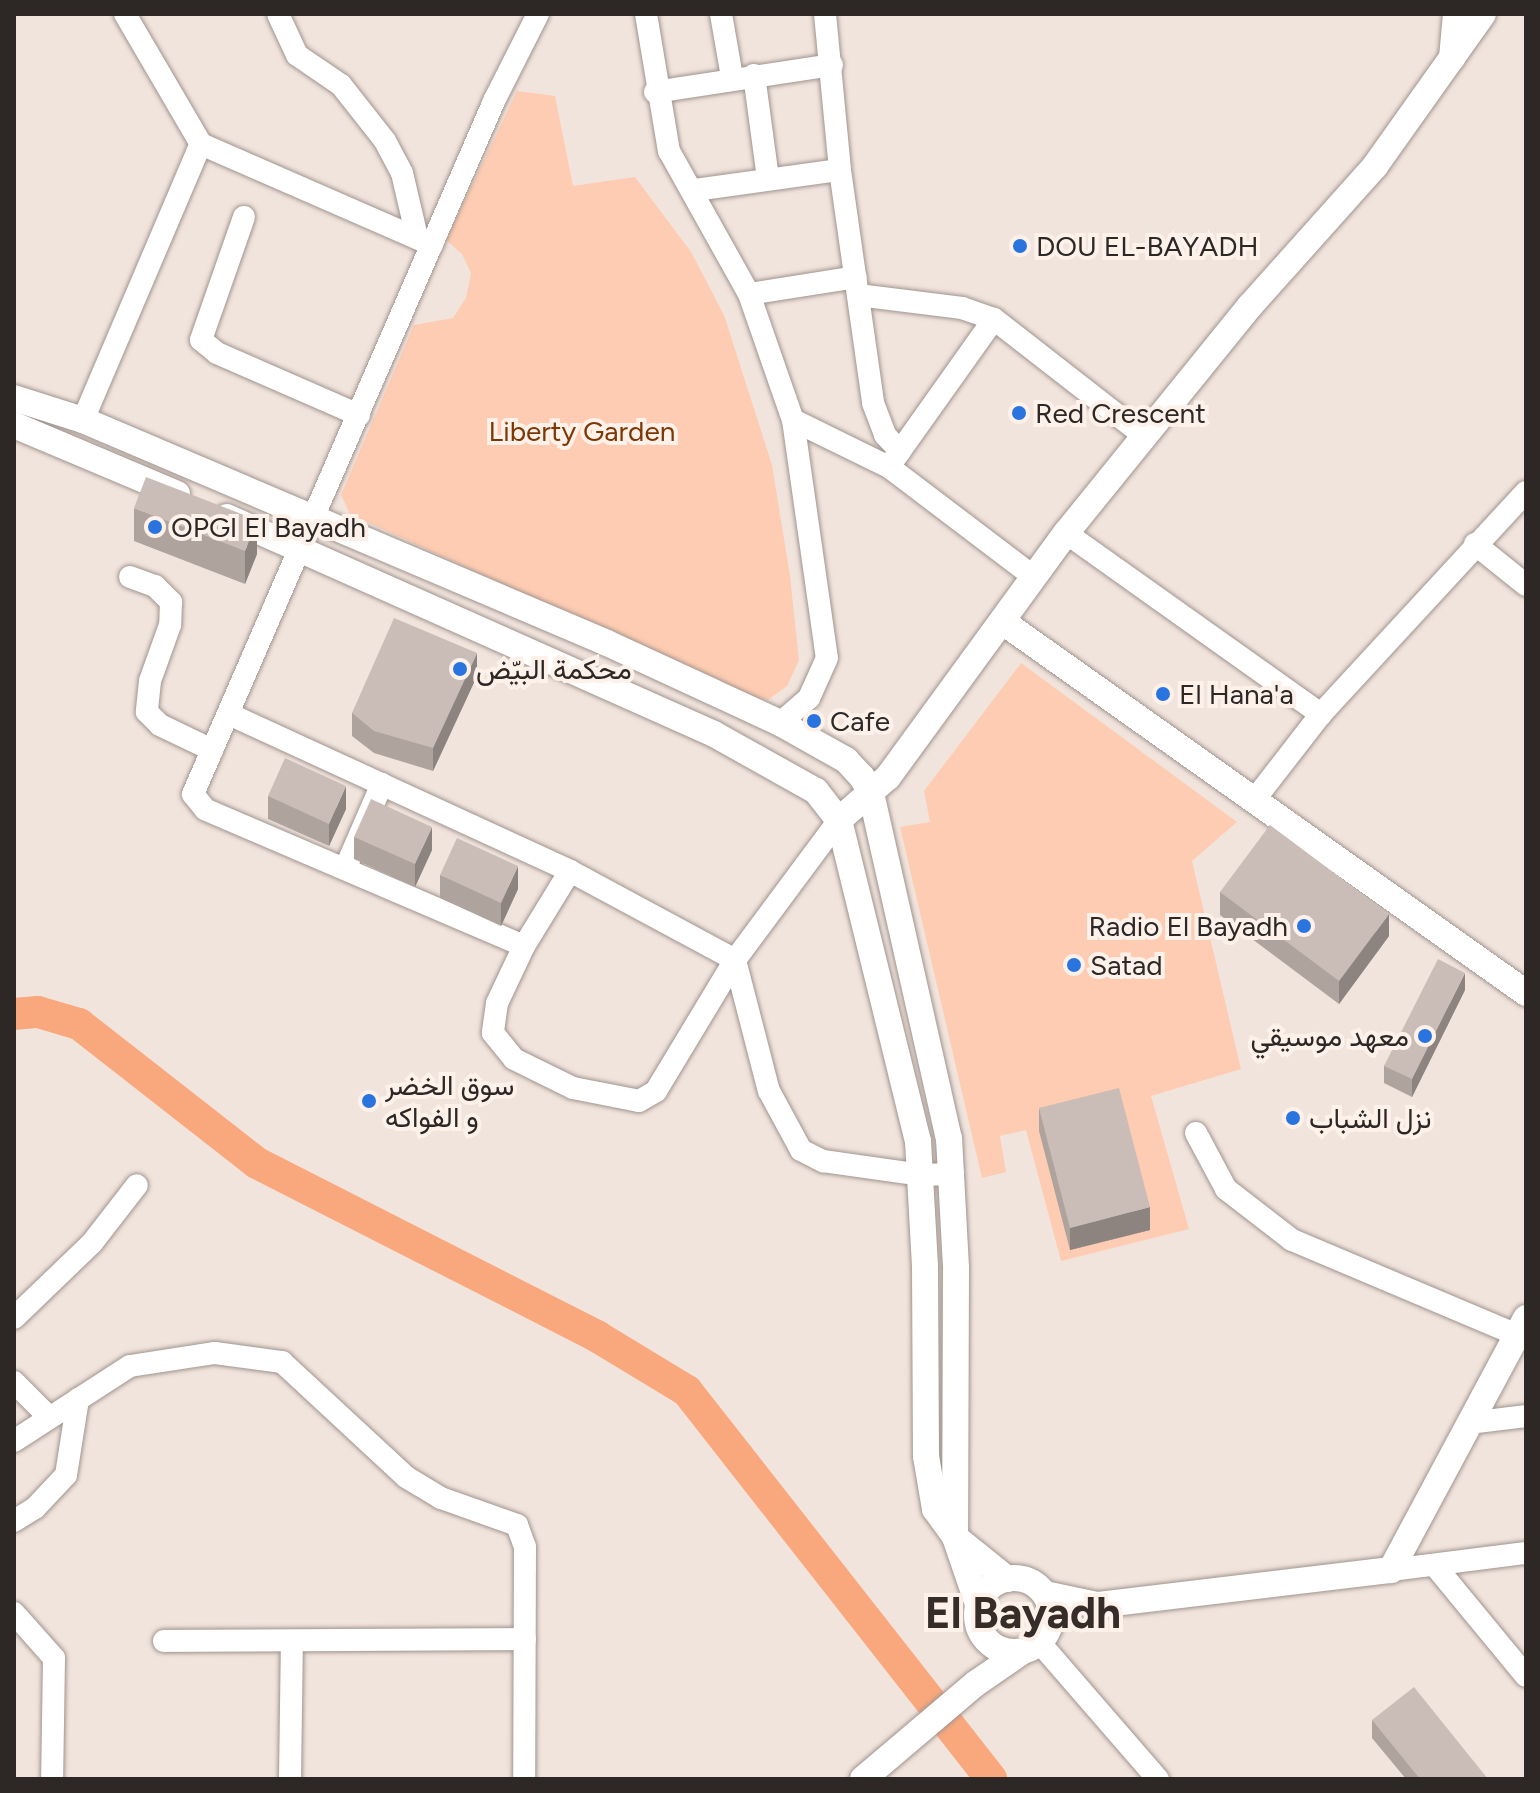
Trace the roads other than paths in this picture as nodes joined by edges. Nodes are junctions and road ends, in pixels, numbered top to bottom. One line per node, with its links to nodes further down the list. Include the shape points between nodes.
1 (125, 14): 13 (street)
2 (278, 14): 18 (street, via 297,55 341,85 385,141 402,173)
3 (538, 14): 18 (street)
4 (646, 14): 12 (street)
5 (721, 14): 11 (street)
6 (825, 14): 10 (street)
7 (1456, 14): 9 (main road)
8 (1483, 14): 9 (main road)
9 (1452, 61): 27 (main road, via 1375,166)
10 (832, 65): 11 (street); 14 (street)
11 (743, 76): 12 (street); 15 (street)
12 (655, 92): 16 (street, via 669,151)
13 (201, 144): 18 (street); 24 (street)
14 (840, 170): 15 (street); 19 (street)
15 (768, 178): 16 (street)
16 (695, 190): 20 (street)
17 (244, 217): 23 (street, via 201,340 208,349)
18 (424, 241): 23 (street)
19 (857, 286): 20 (street); 21 (street); 28 (street, via 873,403)
20 (749, 294): 25 (street)
21 (994, 319): 27 (street); 28 (street)
22 (14, 398): 24 (main road)
23 (359, 415): 30 (street)
24 (83, 420): 30 (main road)
25 (793, 420): 28 (street); 42 (street, via 827,658 809,698)
26 (14, 425): 33 (main road)
27 (1143, 435): 31 (main road)
28 (894, 459): 36 (street)
29 (1526, 492): 32 (street)
30 (314, 519): 33 (street); 34 (main road)
31 (1066, 533): 36 (main road); 40 (street)
32 (1475, 544): 37 (street); 40 (street)
33 (303, 549): 38 (main road); 41 (street)
34 (430, 565): 38 (main road); 42 (main road)
35 (130, 577): 43 (street, via 155,586 171,602 147,712 160,725)
36 (1034, 577): 39 (main road)
37 (1526, 585)
38 (411, 598): 47 (main road, via 714,734 816,791)
39 (1003, 622): 45 (main road); 46 (main road)
40 (1321, 714): 46 (street)
41 (231, 715): 43 (street); 44 (street)
42 (780, 723): 45 (main road, via 846,760)
43 (212, 750): 48 (street, via 194,786 197,802)
44 (382, 784): 48 (street); 49 (street)
45 (871, 793): 47 (main road); 54 (main road)
46 (1255, 799): 52 (main road)
47 (839, 820): 51 (street); 55 (main road, via 918,1141)
48 (345, 869): 50 (street)
49 (570, 871): 50 (street); 51 (street)
50 (524, 946): 51 (street, via 492,1022 499,1043 514,1059 573,1088 632,1101 656,1091)
51 (735, 960): 55 (street, via 769,1091 801,1150 823,1161)
52 (1526, 993)
53 (1196, 1133): 58 (street, via 1226,1189 1292,1240)
54 (953, 1174): 55 (street); 66 (main road)
55 (921, 1175): 66 (main road, via 926,1456 935,1509)
56 (137, 1185): 57 (street, via 92,1243)
57 (14, 1318)
58 (1522, 1326): 63 (main road)
59 (14, 1382): 61 (street)
60 (78, 1399): 61 (street); 65 (street, via 66,1475 35,1508); 75 (street, via 130,1366 181,1356 215,1353 282,1362 406,1477 441,1498 517,1525 525,1547)
61 (48, 1416): 64 (street)
62 (1526, 1416): 63 (street)
63 (1469, 1423): 69 (main road)
64 (14, 1441)
65 (14, 1521)
66 (955, 1537): 70 (main road); 72 (main road)
67 (1526, 1553): 68 (street)
68 (1436, 1567): 69 (street); 80 (street)
69 (1391, 1570): 73 (main road)
70 (1007, 1579): 71 (main road, via 1024,1579); 72 (main road, via 991,1586)
71 (1045, 1594): 73 (main road); 77 (main road)
72 (978, 1604): 76 (main road, via 978,1625)
73 (1097, 1605): 77 (main road)
74 (14, 1613): 82 (street, via 54,1658)
75 (525, 1639): 79 (street); 84 (street)
76 (985, 1639): 77 (main road, via 1001,1650); 81 (main road)
77 (1037, 1639): 81 (main road); 86 (street)
78 (164, 1641): 79 (street)
79 (292, 1642): 83 (street)
80 (1526, 1676)
81 (975, 1684): 85 (main road)
82 (52, 1779)
83 (290, 1779)
84 (524, 1779)
85 (863, 1779)
86 (1158, 1779)

